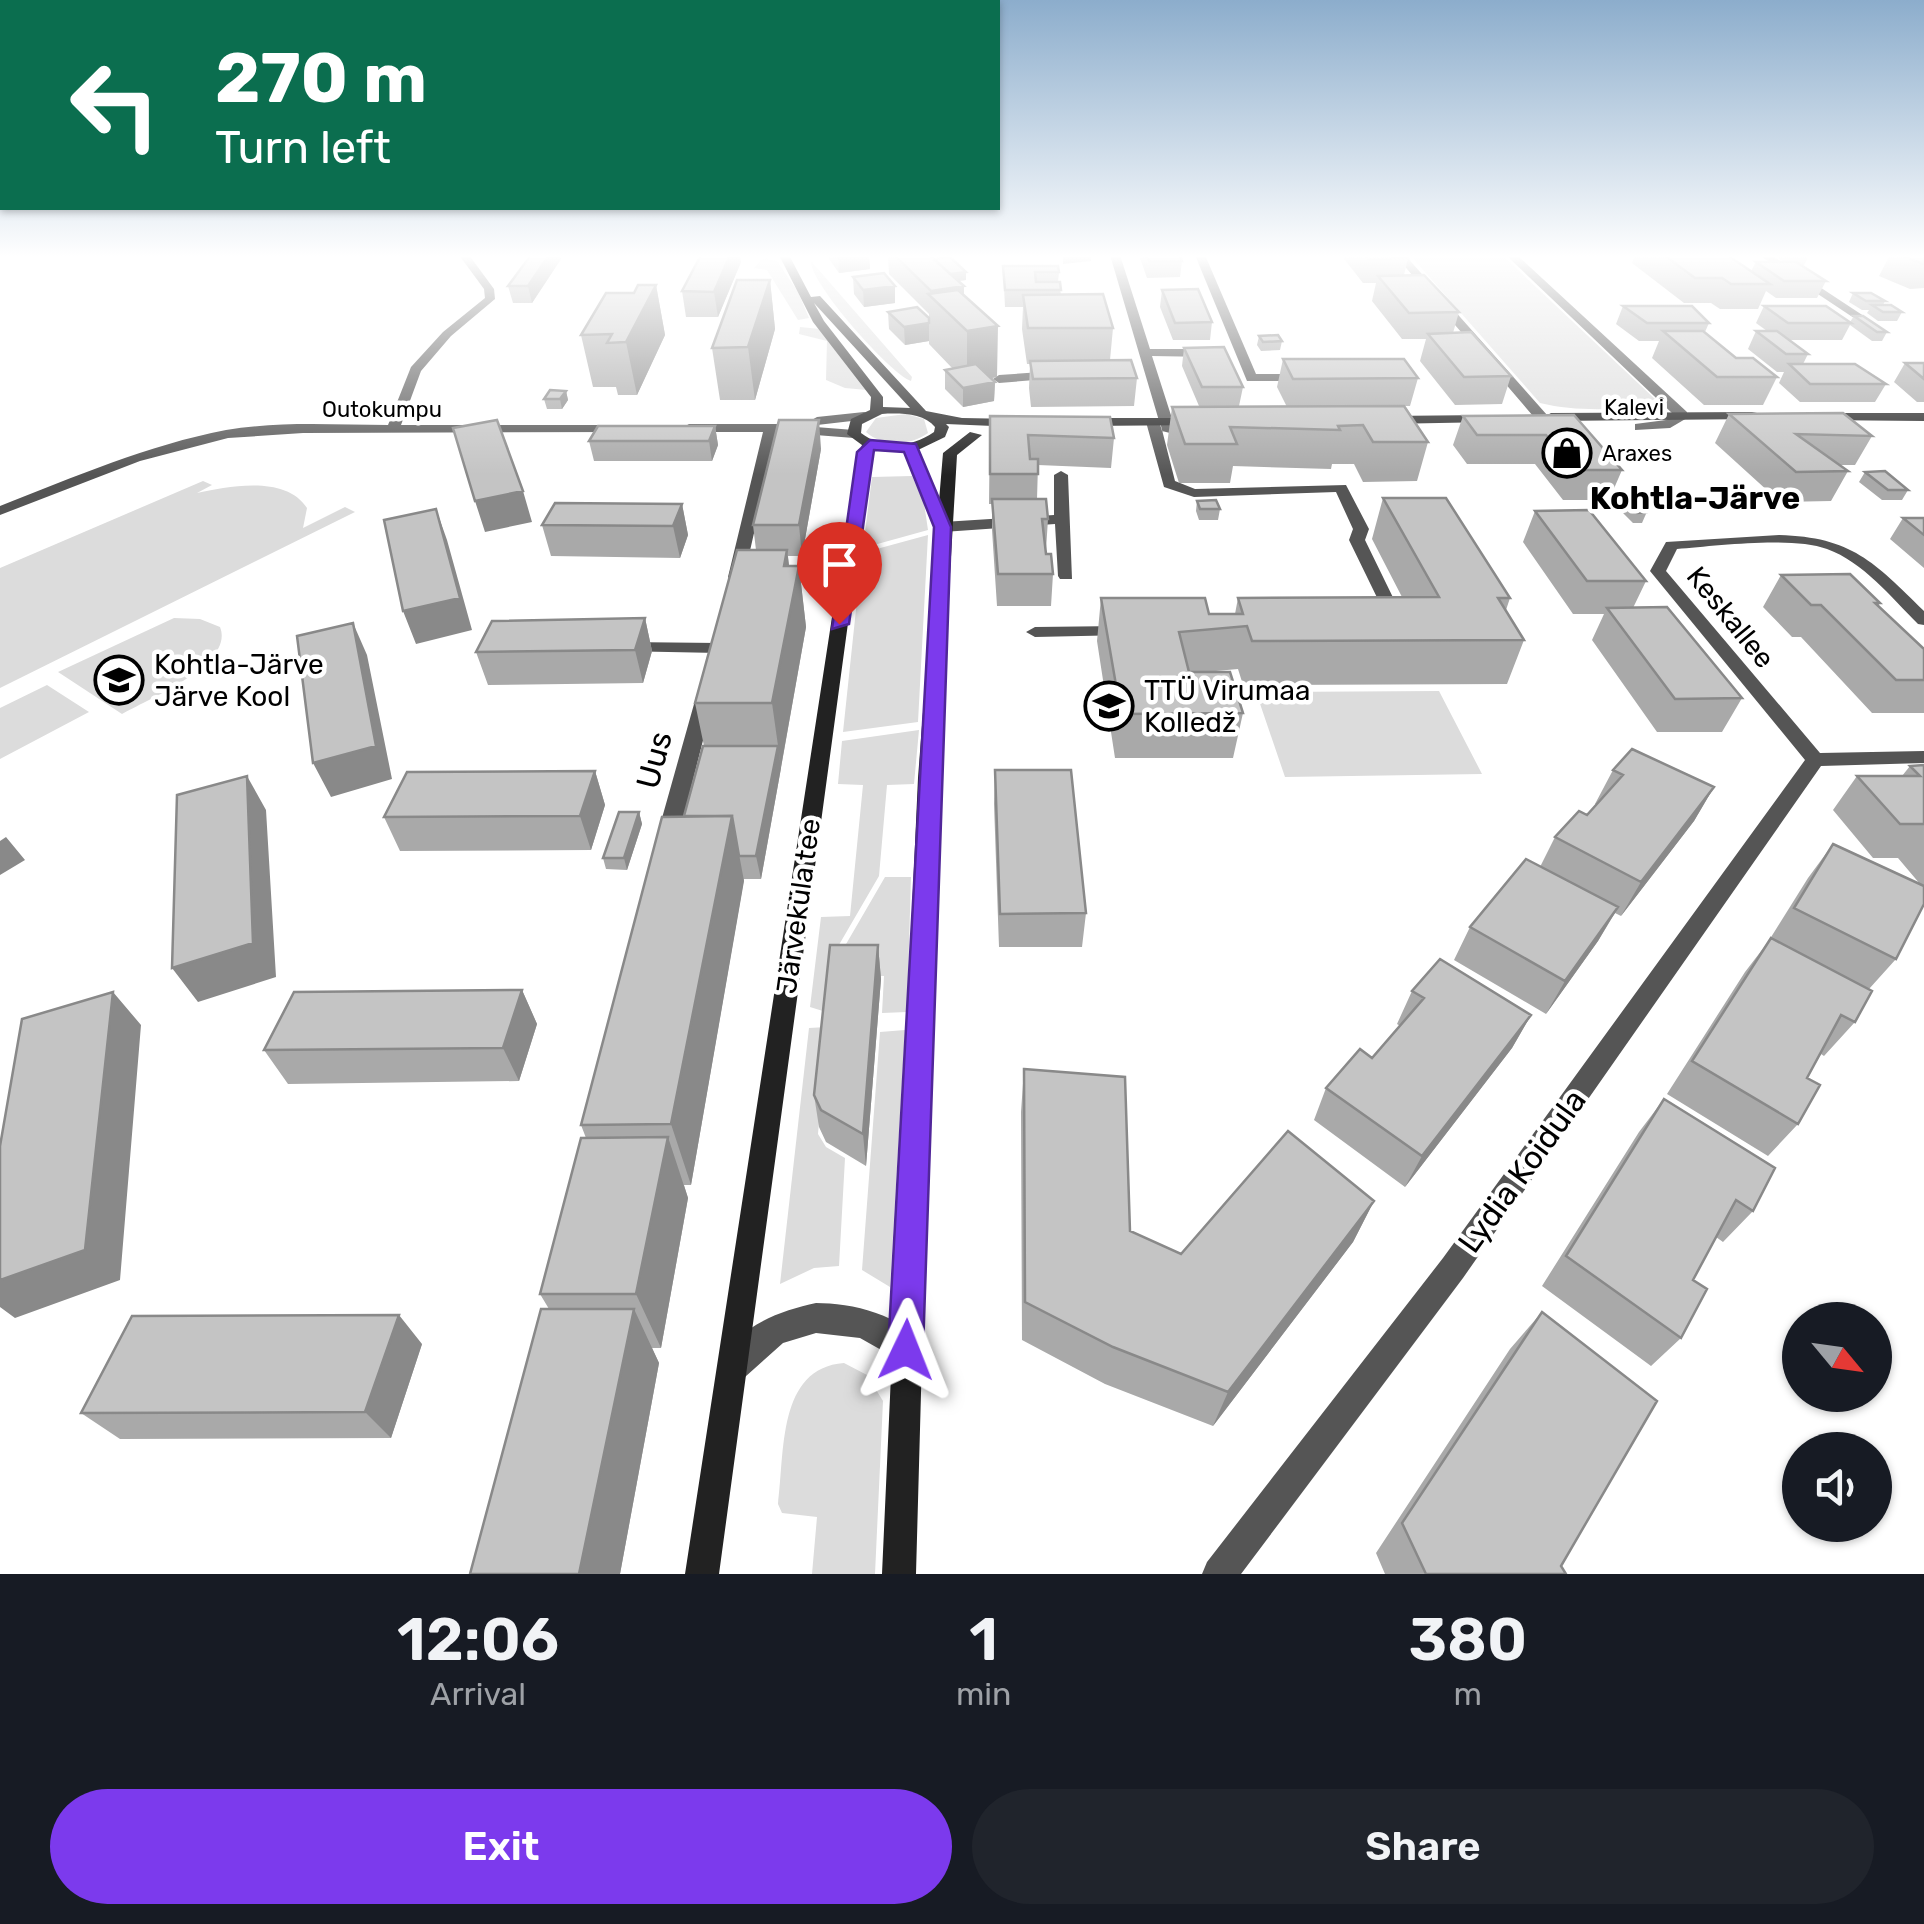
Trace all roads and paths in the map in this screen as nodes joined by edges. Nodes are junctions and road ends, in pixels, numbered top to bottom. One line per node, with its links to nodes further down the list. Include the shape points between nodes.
1 (454, 328): 29 (street, via 414,370)
2 (825, 328): 16 (main road, via 877,397)
3 (844, 328): 15 (main road)
4 (1137, 328): 8 (street)
5 (1231, 328): 9 (street)
6 (1458, 328): 21 (street)
7 (1590, 328): 17 (street)
8 (1144, 352): 9 (street); 10 (street)
9 (1242, 353): 13 (street, via 1251,378)
10 (1150, 373): 12 (street); 23 (street)
11 (1072, 374): 14 (street)
12 (1131, 374)
13 (1310, 378)
14 (998, 379)
15 (920, 411): 16 (main road); 19 (main road)
16 (870, 414): 27 (street); 33 (main road, Järveküla tee, via 856,422)
17 (1682, 415): 21 (main road, Kalevi); 25 (street, via 1670,424); 25 (main road, Kalevi, via 1766,421)
18 (1924, 417): 22 (main road, via 1803,421)
19 (935, 418): 32 (main road, via 1024,428); 34 (main road, via 940,434)
20 (1062, 422): 23 (main road)
21 (1532, 422): 25 (main road, Kalevi); 28 (main road, Kalevi, via 1376,425)
22 (1924, 425)
23 (1161, 426): 24 (main road); 31 (main road); 42 (street, via 1169,484 1184,492 1341,488 1361,529 1357,540 1400,627)
24 (1217, 426)
25 (1640, 426)
26 (674, 428): 27 (street)
27 (774, 428): 33 (street); 40 (street)
28 (1498, 428)
29 (394, 429): 30 (street, Outokumpu); 36 (street, Outokumpu, via 198,439)
30 (636, 429)
31 (1079, 432)
32 (975, 435): 34 (main road); 38 (main road, via 950,453)
33 (862, 440): 34 (main road); 50 (main road, Järveküla tee)
34 (918, 446): 38 (main road)
35 (1061, 475): 37 (street)
36 (0, 511)
37 (1062, 519): 38 (street); 39 (street)
38 (942, 527): 49 (main road)
39 (1066, 576)
40 (731, 598)
41 (1924, 620): 47 (street, Keskallee, via 1875,572 1830,544 1671,544 1658,571)
42 (1380, 628)
43 (1148, 630): 44 (street)
44 (1035, 632)
45 (602, 646): 48 (street, Uus, via 721,639)
46 (1924, 757): 47 (street)
47 (1815, 760): 54 (street, Lydia Koidula, via 1453,1268)
48 (662, 859)
49 (906, 1350): 50 (street, via 864,1322 811,1319 768,1330); 51 (main road)
50 (731, 1370): 52 (main road, Järveküla tee)
51 (900, 1506): 53 (street)
52 (702, 1574)
53 (903, 1574)
54 (1220, 1574)

